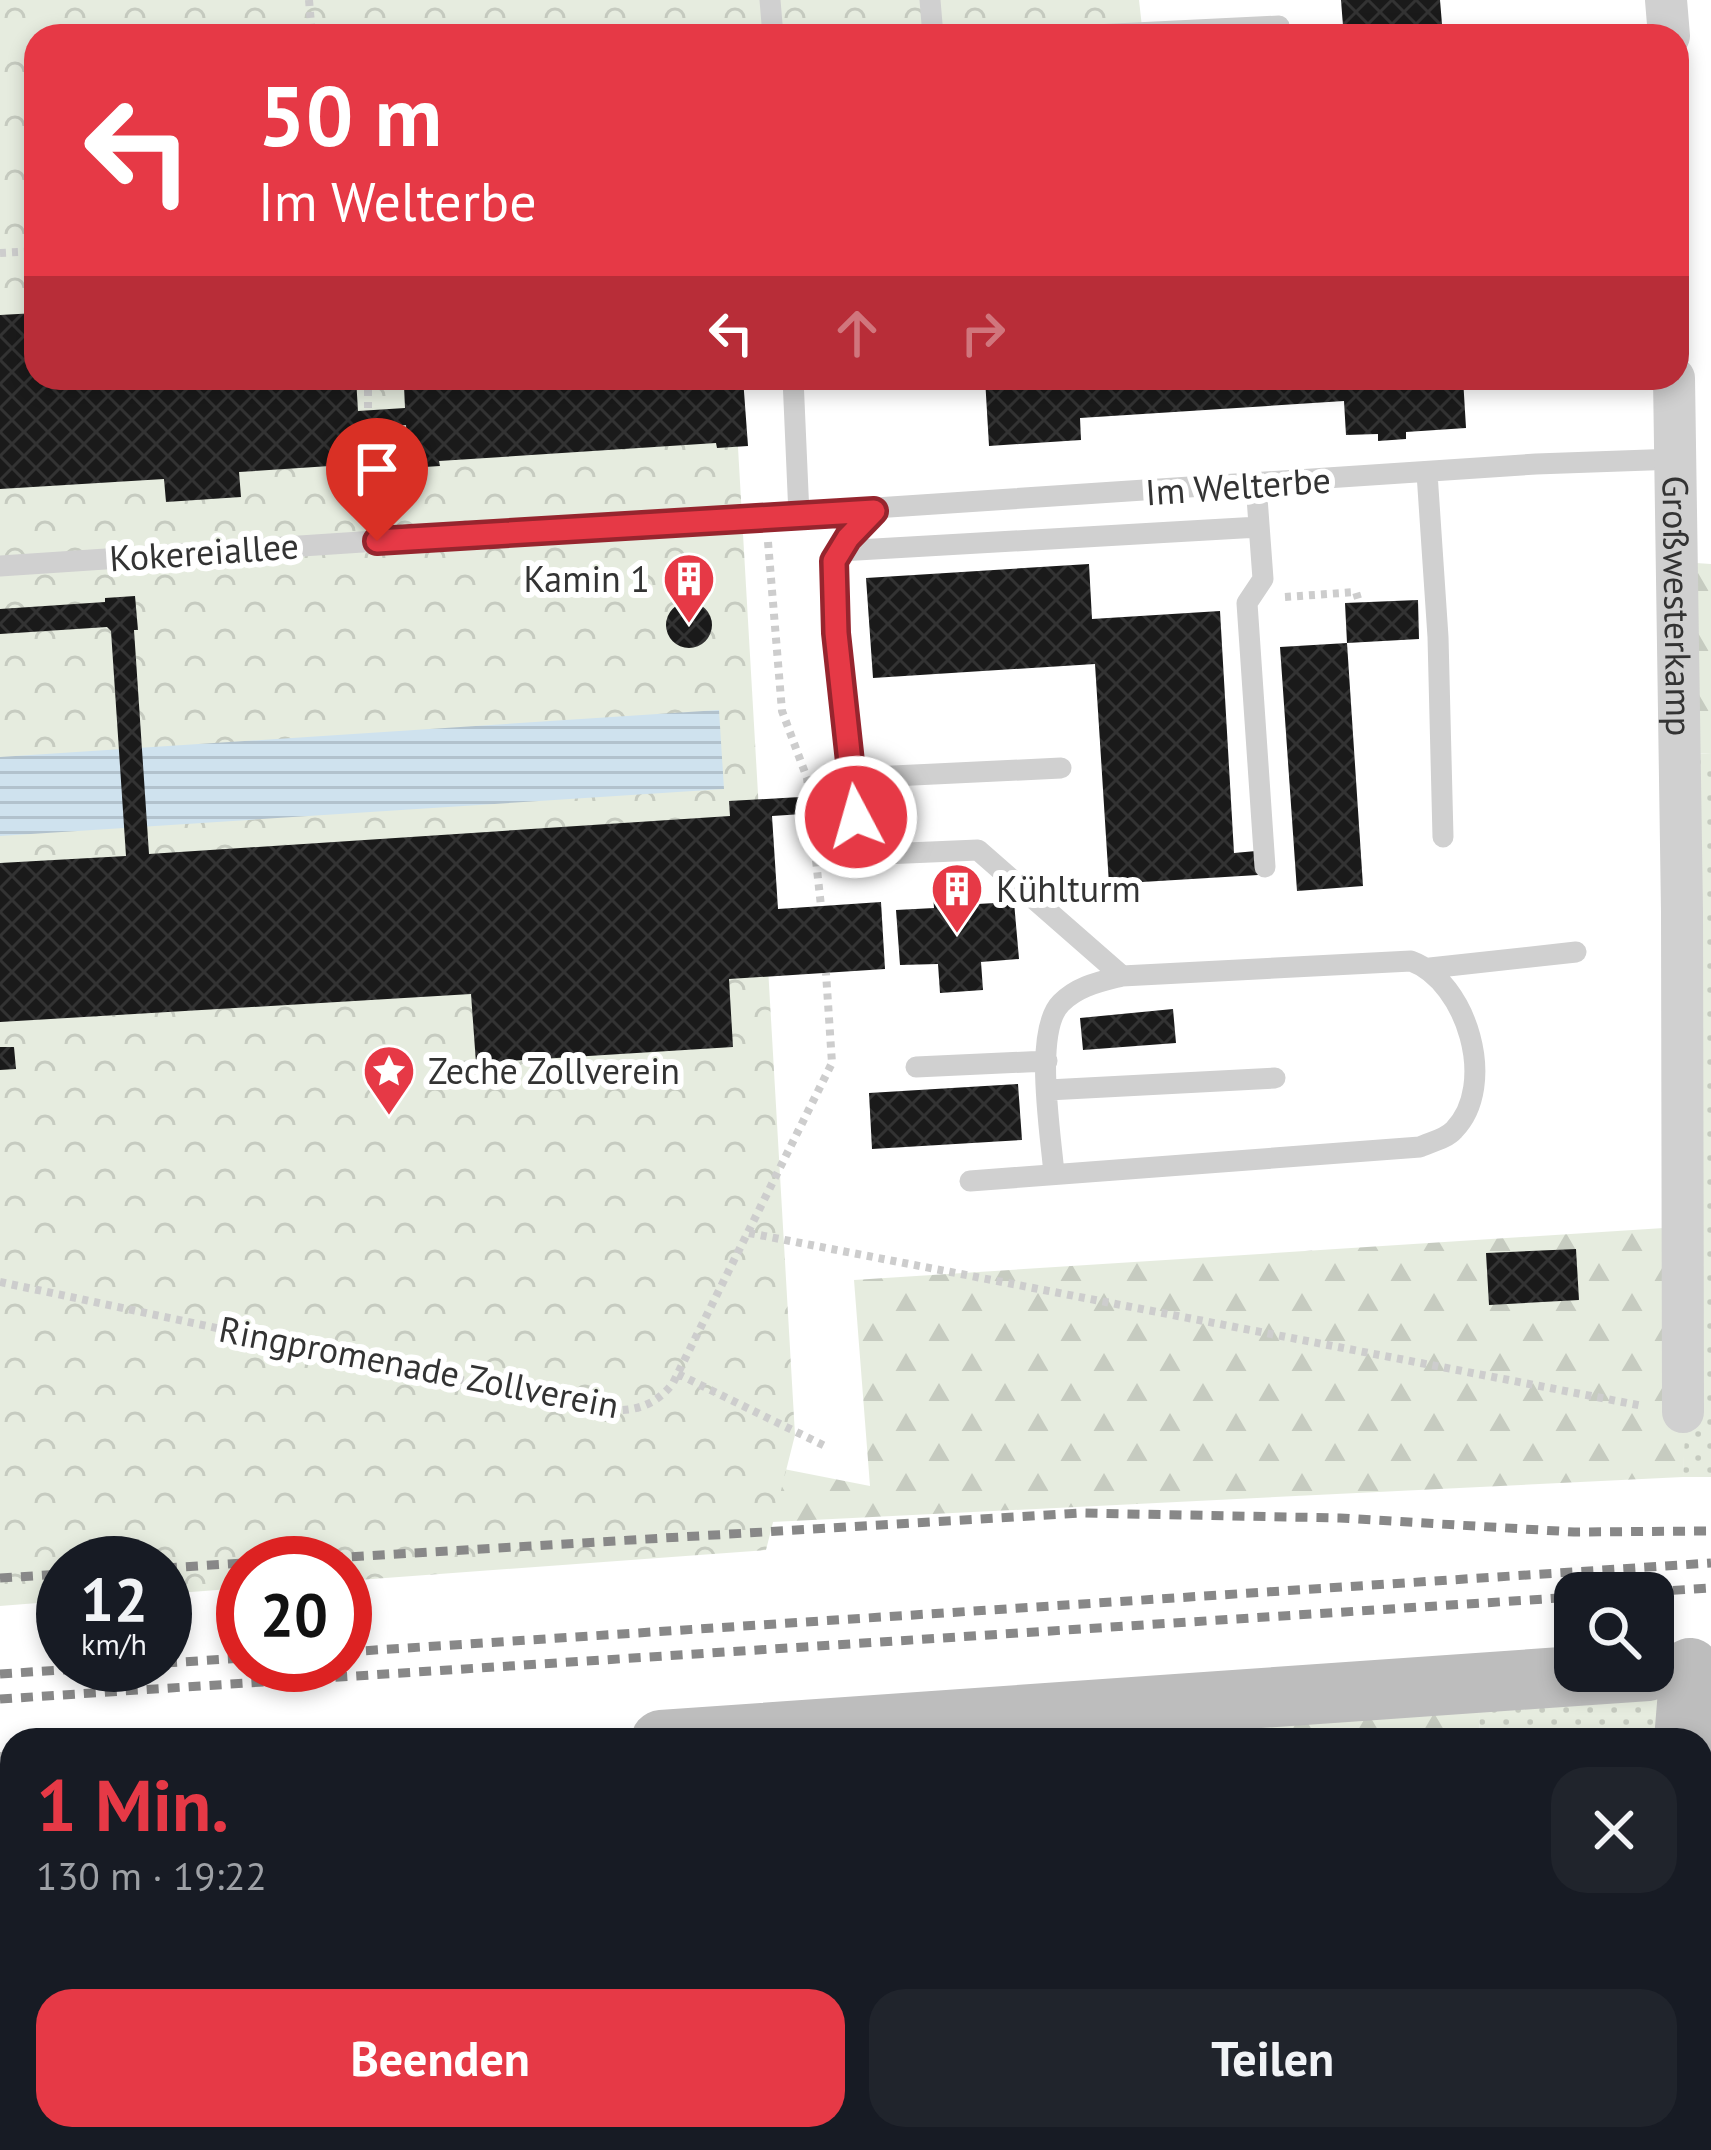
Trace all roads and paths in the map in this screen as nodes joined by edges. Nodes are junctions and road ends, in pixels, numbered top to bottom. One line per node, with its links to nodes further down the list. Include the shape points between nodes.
1 (368, 390): 4 (path)
2 (794, 390): 10 (lane)
3 (1675, 390): 6 (street, Großwesterkamp)
4 (368, 410)
5 (369, 428): 13 (path)
6 (1677, 459): 7 (lane, Im Welterbe); 36 (street, Großwesterkamp)
7 (1427, 473): 8 (lane, Im Welterbe); 20 (lane)
8 (1256, 484): 9 (lane, Im Welterbe); 12 (lane)
9 (874, 511): 10 (lane, Im Welterbe); 14 (lane)
10 (799, 515): 11 (lane, Im Welterbe)
11 (766, 516): 13 (lane, Kokereiallee); 22 (path, via 782,711 807,778)
12 (1259, 527): 14 (lane); 16 (lane)
13 (377, 541): 15 (lane, Kokereiallee)
14 (840, 551): 19 (lane, via 836,633)
15 (0, 566)
16 (1259, 584): 17 (path, via 1284,597 1356,592); 21 (lane, via 1247,603)
17 (1359, 602)
18 (1061, 768): 19 (lane)
19 (851, 778): 26 (lane, via 860,855 978,850)
20 (1443, 837)
21 (1265, 867)
22 (821, 906)
23 (1576, 952): 24 (lane)
24 (1430, 968): 26 (lane, via 1411,961); 31 (lane, via 1447,987 1474,1054 1467,1113 1451,1134 1420,1147)
25 (826, 974): 33 (path, Ringpromenade Zollverein, via 832,1064)
26 (1122, 976): 27 (lane, via 1081,987 1056,1007)
27 (1047, 1061): 28 (lane); 30 (lane)
28 (916, 1067)
29 (1275, 1078): 30 (lane)
30 (1048, 1090): 31 (lane)
31 (1054, 1174): 32 (lane)
32 (970, 1181)
33 (749, 1234): 35 (path, Ringpromenade Zollverein); 36 (path)
34 (0, 1282): 35 (path, Ringpromenade Zollverein, via 609,1410 652,1403)
35 (678, 1374): 37 (path)
36 (1683, 1412)
37 (825, 1446)
38 (1676, 1669): 39 (street); 40 (street)
39 (833, 1728)
40 (1683, 1728)

